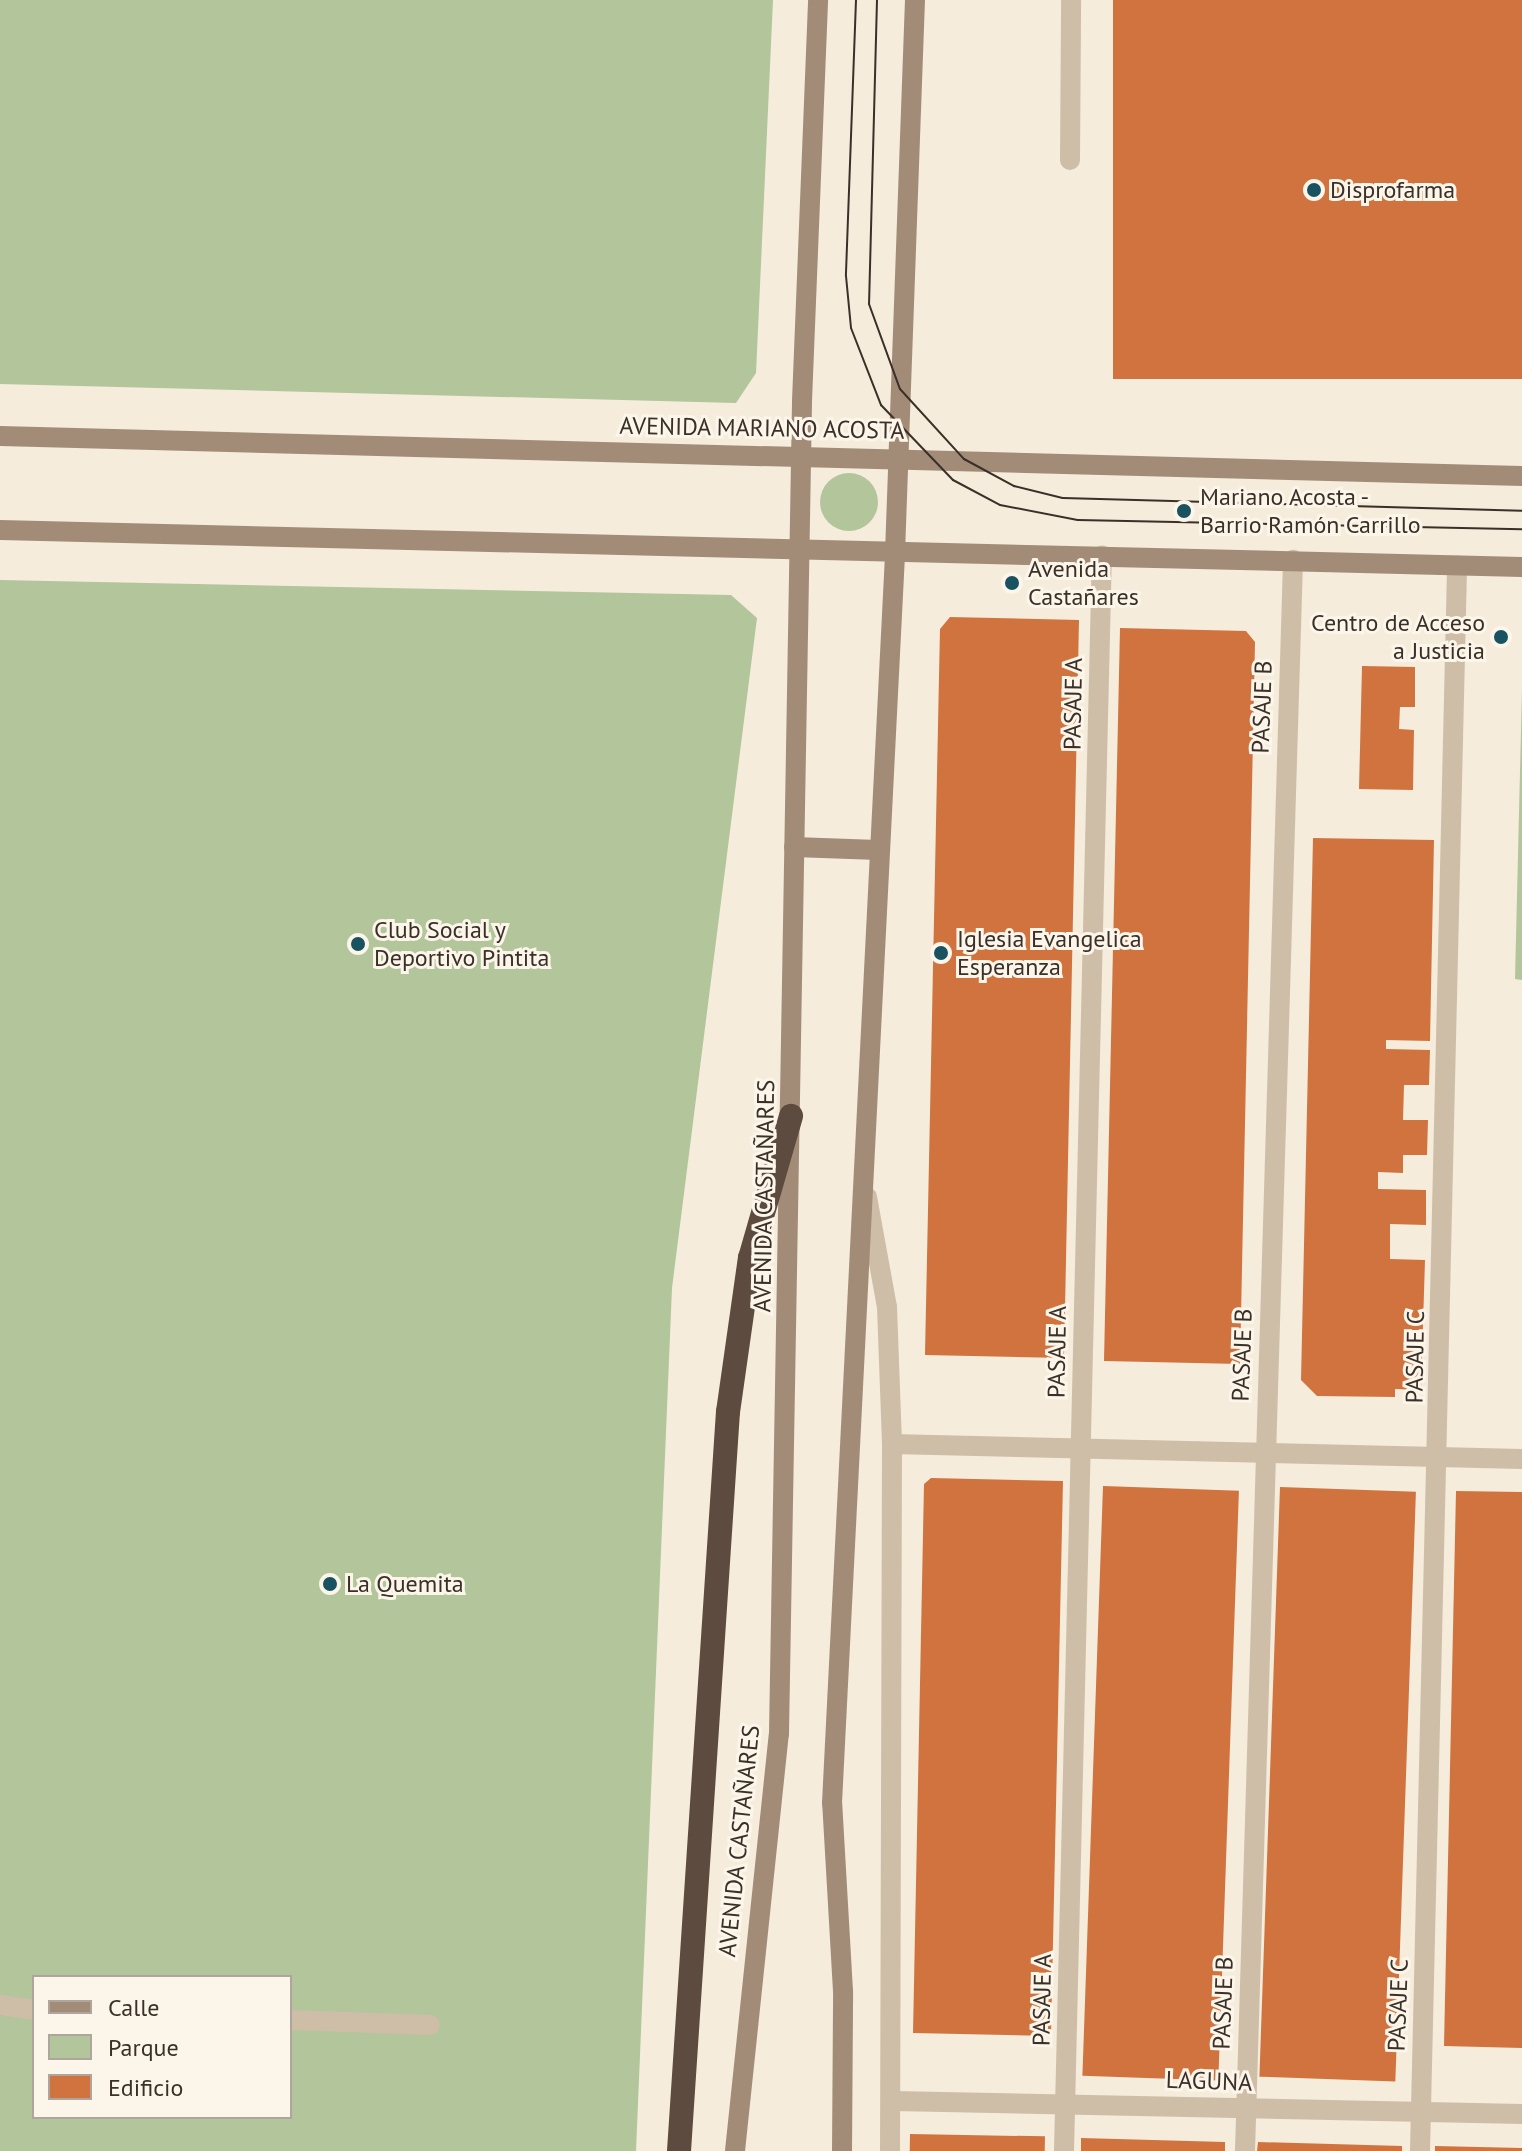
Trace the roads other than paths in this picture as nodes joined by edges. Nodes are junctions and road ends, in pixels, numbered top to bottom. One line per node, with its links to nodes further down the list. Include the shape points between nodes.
1 (818, 0): 6 (main road, AVENIDA CASTAÑARES)
2 (915, 0): 7 (main road)
3 (1071, 0): 4 (street)
4 (1070, 160)
5 (0, 436): 6 (main road, AVENIDA MARIANO ACOSTA)
6 (801, 455): 7 (main road, AVENIDA MARIANO ACOSTA); 10 (main road, AVENIDA CASTAÑARES)
7 (897, 456): 8 (main road, AVENIDA MARIANO ACOSTA); 11 (main road)
8 (1522, 476)
9 (0, 530): 10 (main road)
10 (799, 550): 11 (main road); 16 (main road, AVENIDA CASTAÑARES)
11 (895, 553): 12 (main road); 17 (main road)
12 (1102, 555): 13 (main road); 21 (street, PASAJE A)
13 (1293, 560): 14 (main road); 22 (street, PASAJE B)
14 (1457, 565): 15 (main road); 23 (street, PASAJE C)
15 (1522, 567)
16 (794, 847): 17 (main road); 18 (main road, AVENIDA CASTAÑARES)
17 (878, 850): 19 (main road)
18 (791, 1116): 34 (highway, via 750,1258 728,1412); 35 (main road, AVENIDA CASTAÑARES, via 779,1734)
19 (860, 1162): 20 (street, via 887,1307); 36 (main road, via 832,1803 846,2083)
20 (892, 1444): 21 (street); 29 (street)
21 (1081, 1448): 22 (street); 30 (street, PASAJE A)
22 (1265, 1453): 23 (street); 31 (street, PASAJE B)
23 (1439, 1457): 24 (street); 32 (street, PASAJE C)
24 (1522, 1459)
25 (0, 2005): 26 (street)
26 (32, 2010)
27 (292, 2020): 28 (street)
28 (430, 2025)
29 (893, 2101): 30 (street, LAGUNA); 37 (street)
30 (1065, 2101): 31 (street, LAGUNA); 38 (street, PASAJE A)
31 (1246, 2109): 32 (street, LAGUNA); 39 (street, PASAJE B)
32 (1421, 2114): 33 (street, LAGUNA); 40 (street, PASAJE C)
33 (1522, 2114)
34 (679, 2151)
35 (735, 2151)
36 (842, 2151)
37 (890, 2151)
38 (1064, 2151)
39 (1245, 2151)
40 (1420, 2151)

